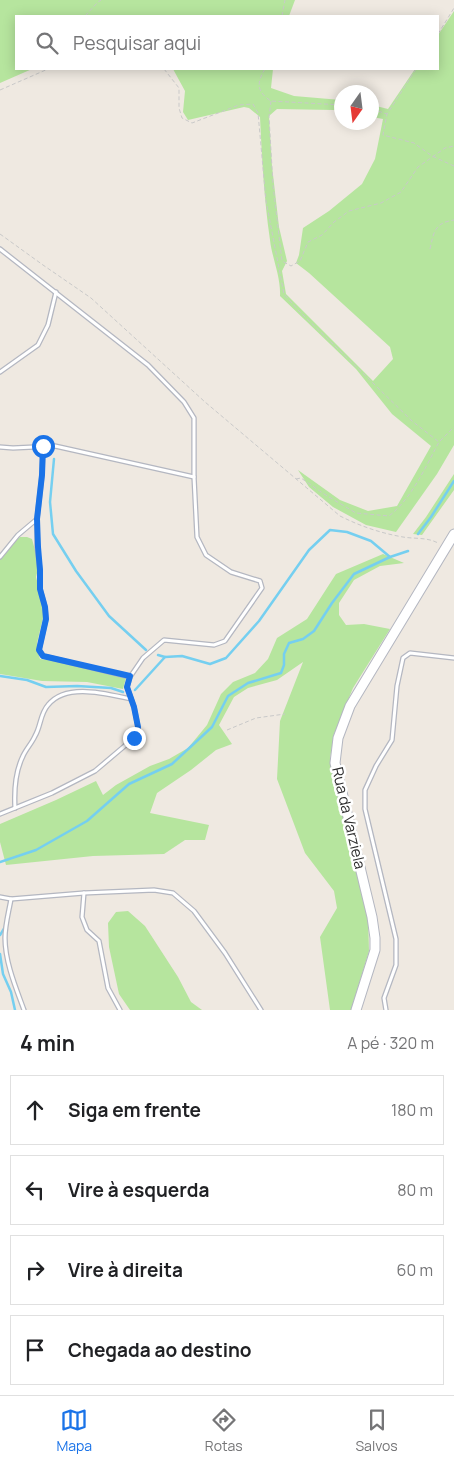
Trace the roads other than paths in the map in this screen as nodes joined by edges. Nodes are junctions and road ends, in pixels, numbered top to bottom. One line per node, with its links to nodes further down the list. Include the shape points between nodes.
1 (0, 249): 2 (lane)
2 (56, 292): 3 (lane, via 48,325 38,345); 6 (lane, via 148,365 184,402 194,418)
3 (0, 372)
4 (43, 446): 5 (lane); 6 (lane); 7 (lane)
5 (0, 447)
6 (194, 477): 11 (lane, via 197,537 206,555 231,572 260,581 262,588 225,641 214,645 164,640 143,658)
7 (37, 519): 9 (lane); 11 (lane, via 40,589 46,619 39,650 43,656)
8 (454, 534): 21 (main road, Rua da Varziela, via 350,706 336,749 335,763 375,938 372,962)
9 (0, 557)
10 (454, 658): 22 (lane, via 410,652 403,658 392,740 365,790 365,809 396,938 396,965 384,998)
11 (130, 676): 12 (lane, via 127,687)
12 (131, 699): 13 (lane, via 138,727 134,738 95,771); 13 (lane, via 89,691 61,694 48,703 37,734 19,766 14,790)
13 (16, 808): 14 (lane)
14 (0, 814)
15 (84, 893): 17 (lane); 19 (lane, via 82,917 87,930 98,941 108,988); 20 (lane, via 154,890 173,894 194,911)
16 (0, 897): 17 (lane)
17 (11, 899): 18 (lane, via 5,938 7,956)
18 (24, 1010)
19 (120, 1010)
20 (261, 1010)
21 (356, 1010)
22 (386, 1010)

